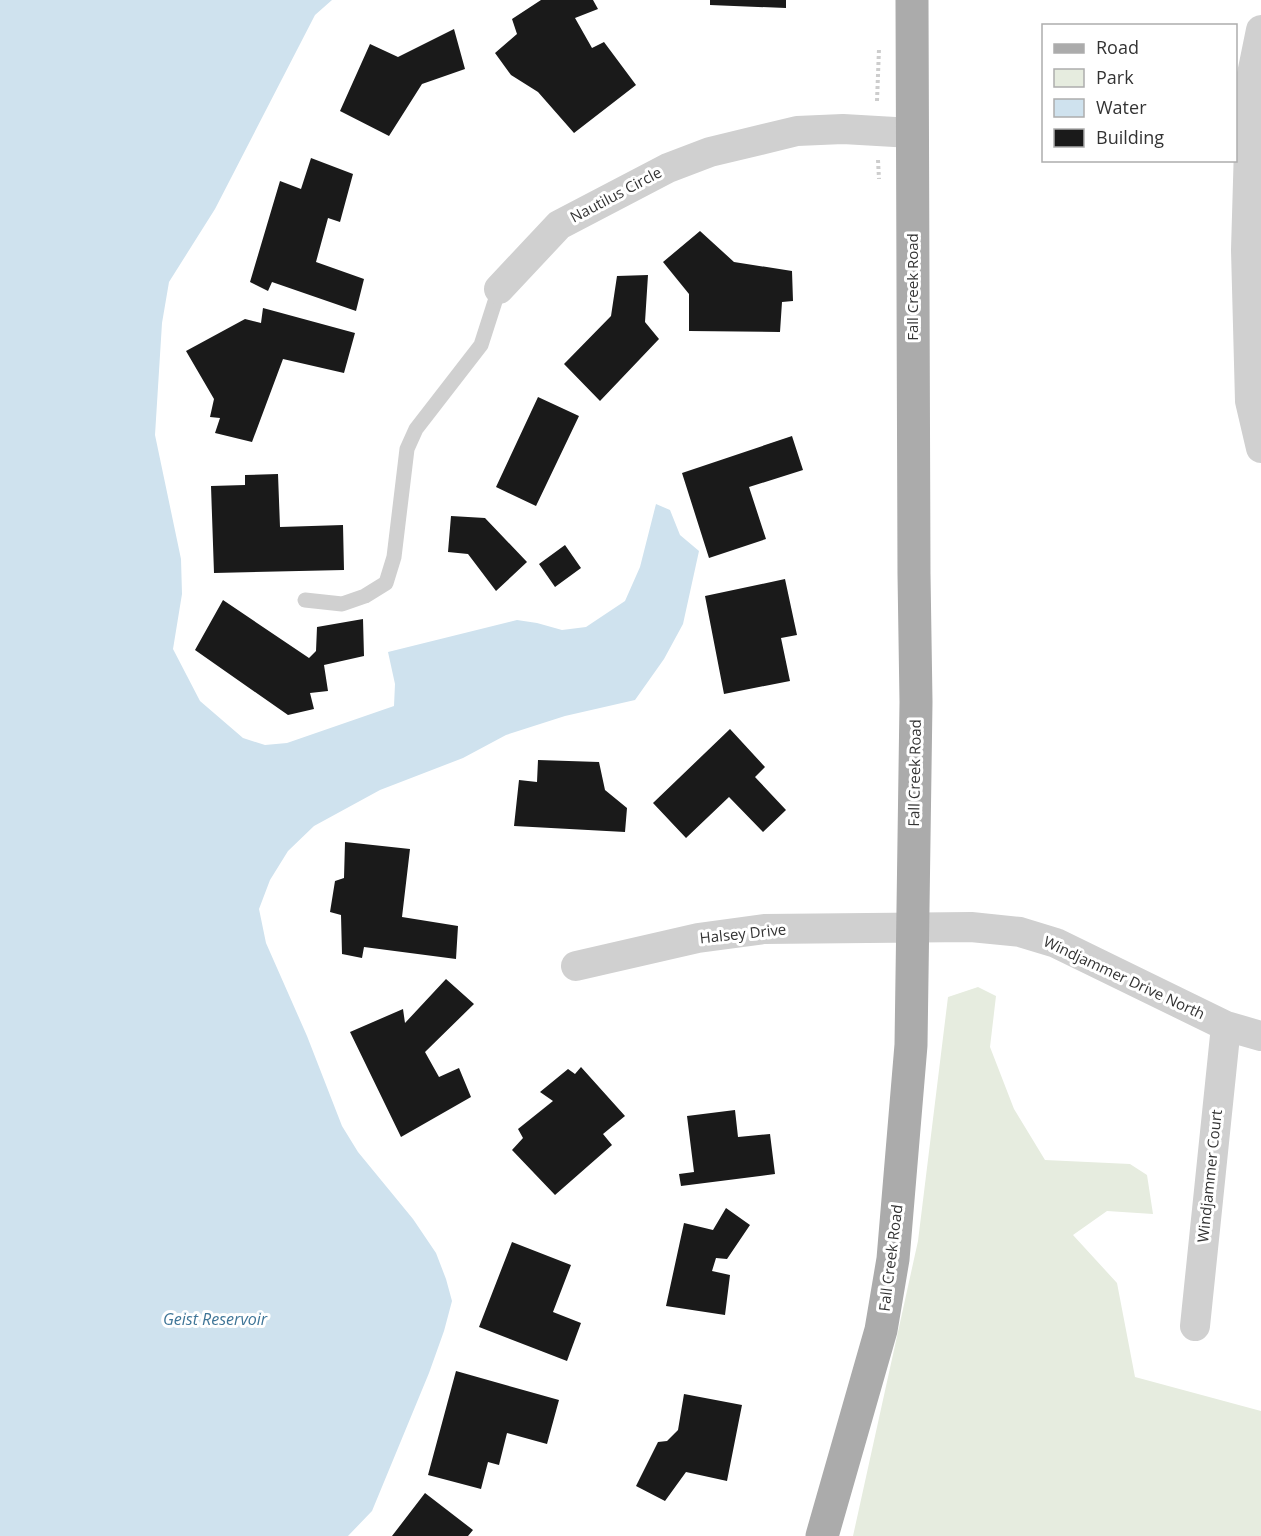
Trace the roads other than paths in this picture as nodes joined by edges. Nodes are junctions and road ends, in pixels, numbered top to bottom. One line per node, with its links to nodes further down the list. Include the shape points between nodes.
1 (912, 0): 3 (main road, Fall Creek Road)
2 (1261, 30): 5 (street, via 1251,79 1246,250 1250,400)
3 (912, 133): 4 (street, Nautilus Circle, via 843,129 797,132 710,152 668,168 559,225); 7 (main road, Fall Creek Road, via 916,702)
4 (500, 290): 6 (lane, Nautilus Circle, via 480,345 416,429 407,449 394,557 386,583 342,604)
5 (1261, 448)
6 (305, 600)
7 (913, 928): 8 (street, Halsey Drive, via 764,929 698,938); 9 (street, Windjammer Drive North, via 971,927 1020,932 1056,943); 12 (main road, Fall Creek Road, via 911,1046 893,1259 881,1330)
8 (576, 966)
9 (1226, 1026): 10 (street, Windjammer Drive North); 11 (street, Windjammer Court)
10 (1261, 1036)
11 (1195, 1326)
12 (822, 1536)

